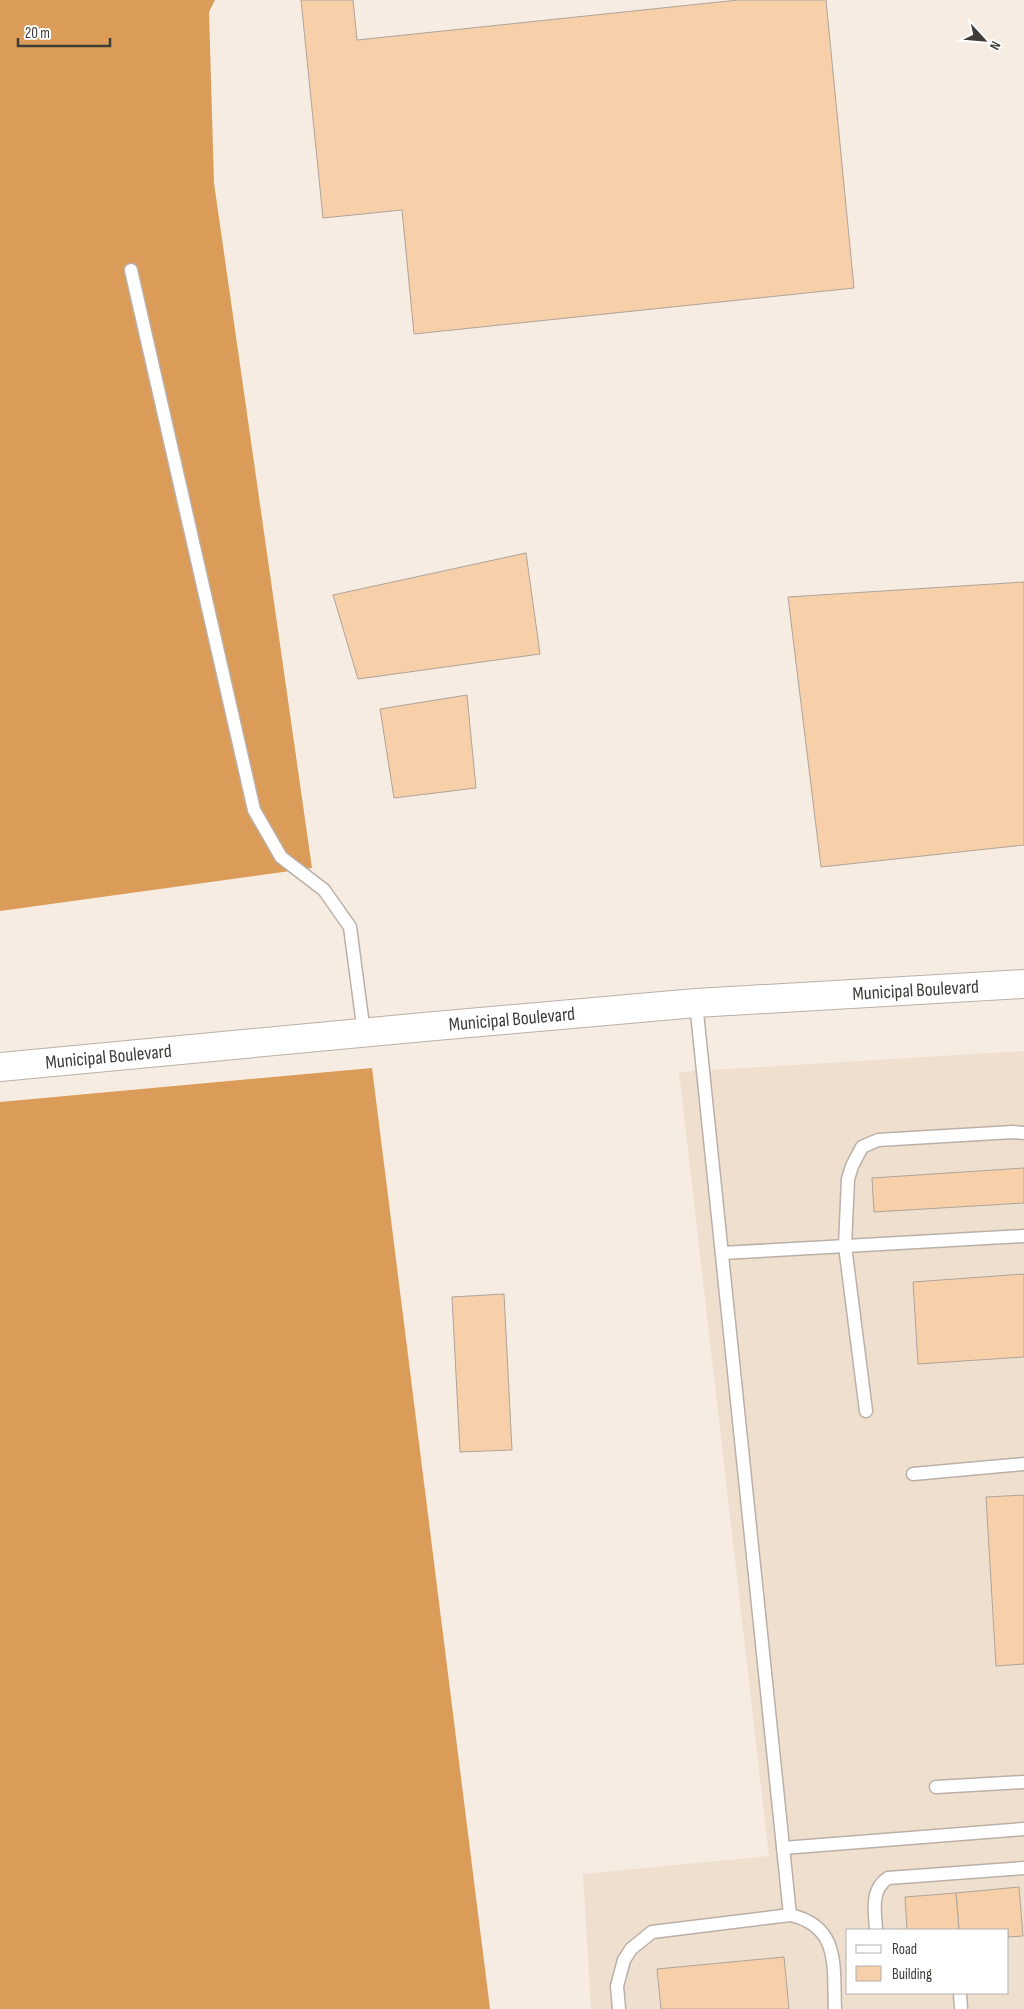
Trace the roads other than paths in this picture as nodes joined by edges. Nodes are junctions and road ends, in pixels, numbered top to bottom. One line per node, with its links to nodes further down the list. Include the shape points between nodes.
1 (131, 270): 5 (lane, via 254,810 281,857 324,890 350,927)
2 (1024, 967): 3 (main road)
3 (1016, 988): 4 (main road, Municipal Boulevard)
4 (696, 1004): 5 (main road, Municipal Boulevard); 10 (lane)
5 (364, 1033): 6 (main road, Municipal Boulevard)
6 (0, 1067)
7 (1024, 1133): 9 (lane, via 878,1140 862,1147 848,1179)
8 (1024, 1236): 9 (lane)
9 (845, 1246): 10 (lane); 11 (lane)
10 (722, 1252): 17 (lane)
11 (866, 1411)
12 (1024, 1464): 13 (lane)
13 (913, 1474)
14 (1024, 1782): 15 (lane)
15 (936, 1787)
16 (1024, 1829): 17 (lane)
17 (784, 1848): 19 (lane)
18 (1024, 1868): 20 (lane, via 888,1878 876,1892)
19 (790, 1915): 22 (lane, via 652,1932 631,1949 624,1960 617,1986); 23 (lane, via 811,1922 827,1938 832,1949)
20 (876, 1929)
21 (960, 1994): 24 (lane)
22 (619, 2009)
23 (834, 2009)
24 (961, 2009)

